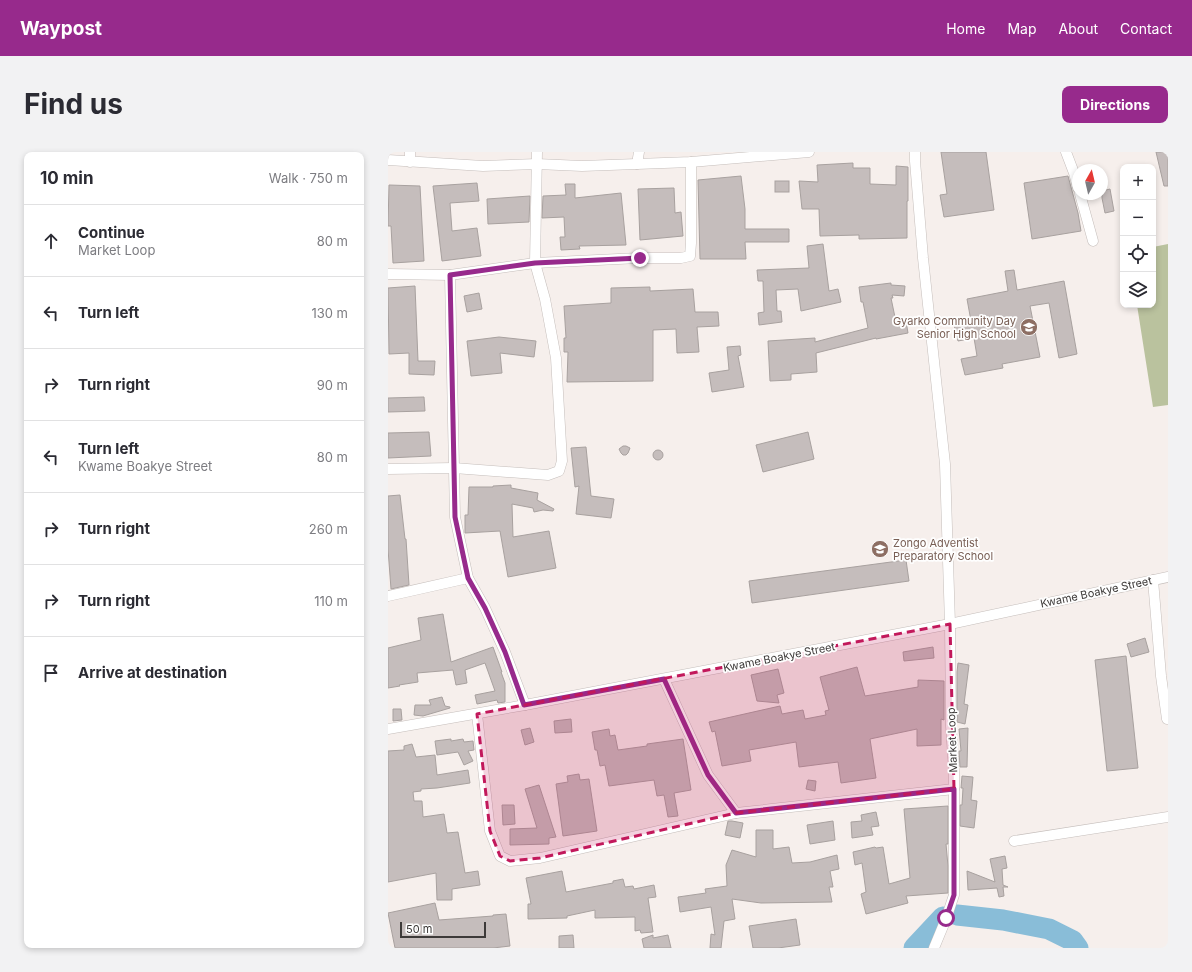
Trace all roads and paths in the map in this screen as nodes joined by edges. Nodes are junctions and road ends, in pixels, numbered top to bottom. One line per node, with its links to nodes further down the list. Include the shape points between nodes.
1 (537, 152): 10 (street)
2 (639, 152): 11 (street)
3 (809, 152): 6 (street)
4 (915, 152): 24 (street, Market Loop, via 923,258 945,464)
5 (1066, 152): 12 (street)
6 (793, 153): 9 (street)
7 (410, 157): 8 (street); 10 (street, via 484,166)
8 (388, 160)
9 (691, 162): 11 (street); 15 (street, via 690,256)
10 (537, 164): 11 (street); 15 (street)
11 (637, 164)
12 (1072, 168)
13 (1082, 200): 14 (street)
14 (1093, 241)
15 (535, 263): 17 (street); 18 (street, via 556,358 562,461 559,471 548,475)
16 (388, 274): 17 (street)
17 (450, 275): 18 (street)
18 (454, 468): 19 (street); 21 (street, via 455,517)
19 (388, 469)
20 (1168, 577): 22 (street, Kwame Boakye Street)
21 (468, 578): 23 (street); 26 (street, via 505,652)
22 (1153, 580): 24 (street, Kwame Boakye Street); 28 (street)
23 (388, 596)
24 (950, 624): 25 (street, Kwame Boakye Street); 30 (street, Market Loop)
25 (664, 679): 26 (street, Kwame Boakye Street); 31 (street, via 708,775)
26 (524, 705): 27 (street, Kwame Boakye Street)
27 (477, 714): 29 (street, Kwame Boakye Street); 31 (street, via 490,831 500,856 510,861 540,858)
28 (1166, 719)
29 (388, 729)
30 (954, 789): 31 (street); 34 (street, Market Loop, via 954,895)
31 (736, 813)
32 (1168, 817): 33 (street)
33 (1014, 841)
34 (934, 948)

